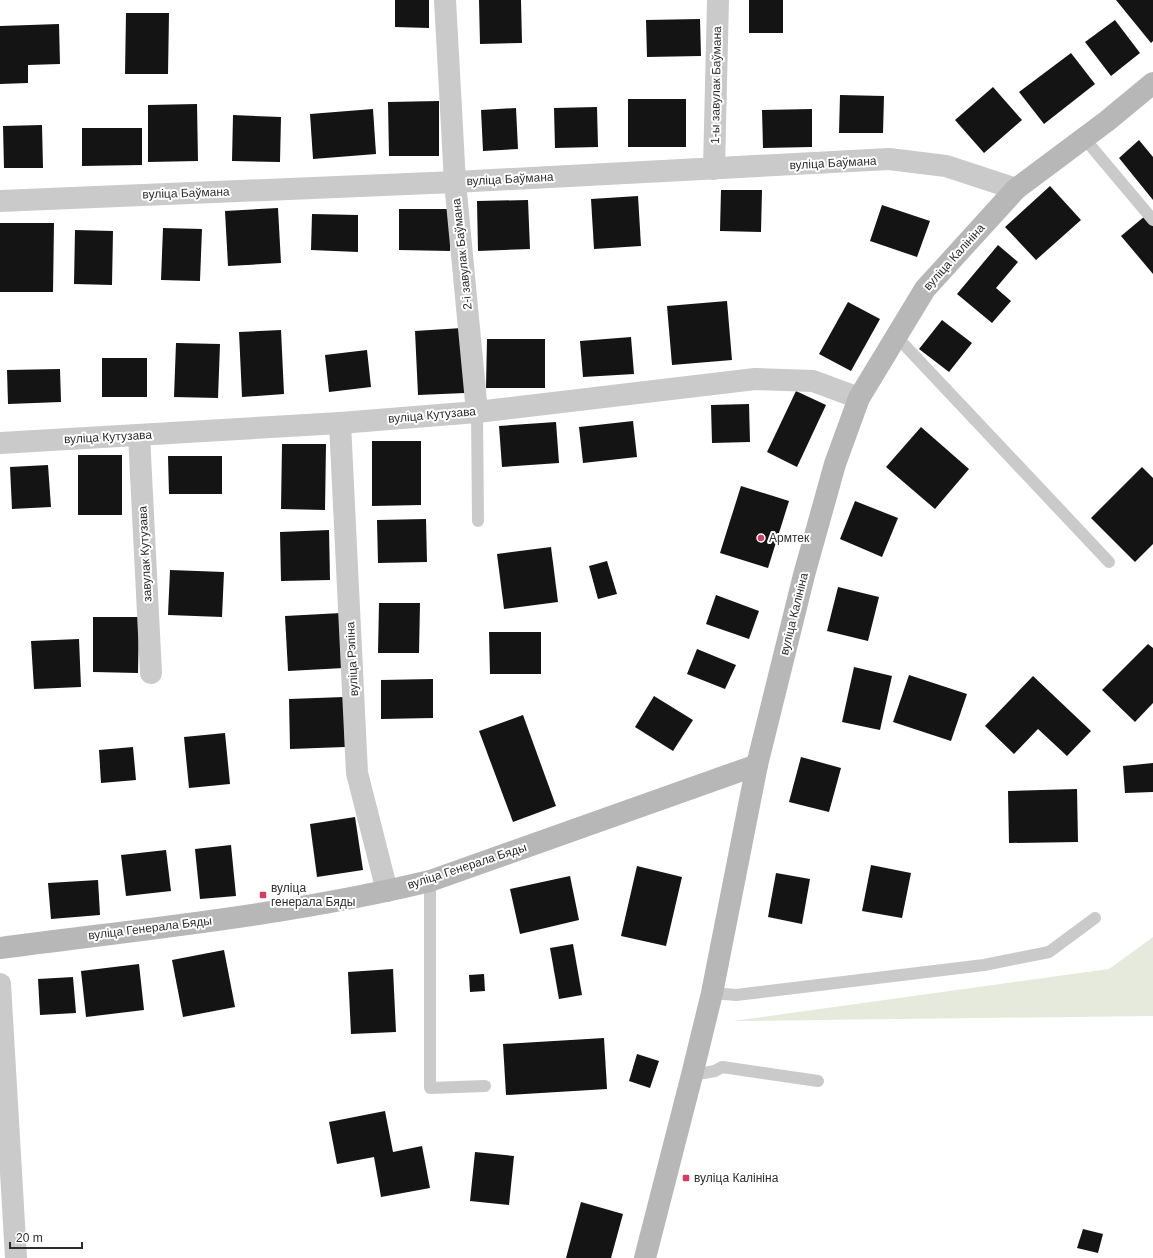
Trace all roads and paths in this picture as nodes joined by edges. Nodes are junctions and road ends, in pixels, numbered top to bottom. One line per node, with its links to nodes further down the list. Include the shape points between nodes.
1 (445, 0): 6 (street, 2-і завулак Баўмана)
2 (718, 0): 5 (street, 1-ы завулак Баўмана)
3 (1153, 83): 4 (main road, вуліца Калініна)
4 (1084, 138): 7 (main road, вуліца Калініна); 9 (lane)
5 (714, 169): 6 (street, вуліца Баўмана); 7 (street, вуліца Баўмана, via 889,159 946,166)
6 (454, 182): 8 (street, вуліца Баўмана); 12 (street, 2-і завулак Баўмана)
7 (1016, 189): 10 (main road, вуліца Калініна, via 925,289)
8 (0, 201)
9 (1153, 220)
10 (896, 336): 11 (main road, вуліца Калініна); 17 (lane)
11 (859, 398): 12 (street, вуліца Кутузава, via 813,381 755,379); 19 (main road, вуліца Калініна, via 835,464 804,575)
12 (477, 412): 13 (street, вуліца Кутузава); 16 (lane)
13 (340, 423): 14 (street, вуліца Кутузава); 21 (street, вуліца Рэпіна, via 357,773)
14 (139, 435): 15 (street, вуліца Кутузава); 18 (street, завулак Кутузава)
15 (0, 443)
16 (478, 521)
17 (1109, 562)
18 (151, 673)
19 (757, 765): 20 (main road, вуліца Генерала Бяды); 25 (main road, вуліца Калініна)
20 (430, 881): 21 (main road, вуліца Генерала Бяды); 28 (lane, via 430,1088)
21 (387, 891): 23 (main road, вуліца Генерала Бяды, via 264,914)
22 (1095, 918): 25 (lane, via 1049,952 984,965 736,995)
23 (0, 948)
24 (0, 984): 29 (street)
25 (712, 993): 26 (main road, вуліца Калініна)
26 (692, 1075): 27 (lane, via 715,1071 722,1067); 30 (main road, вуліца Калініна)
27 (818, 1081)
28 (485, 1086)
29 (16, 1258)
30 (645, 1258)

